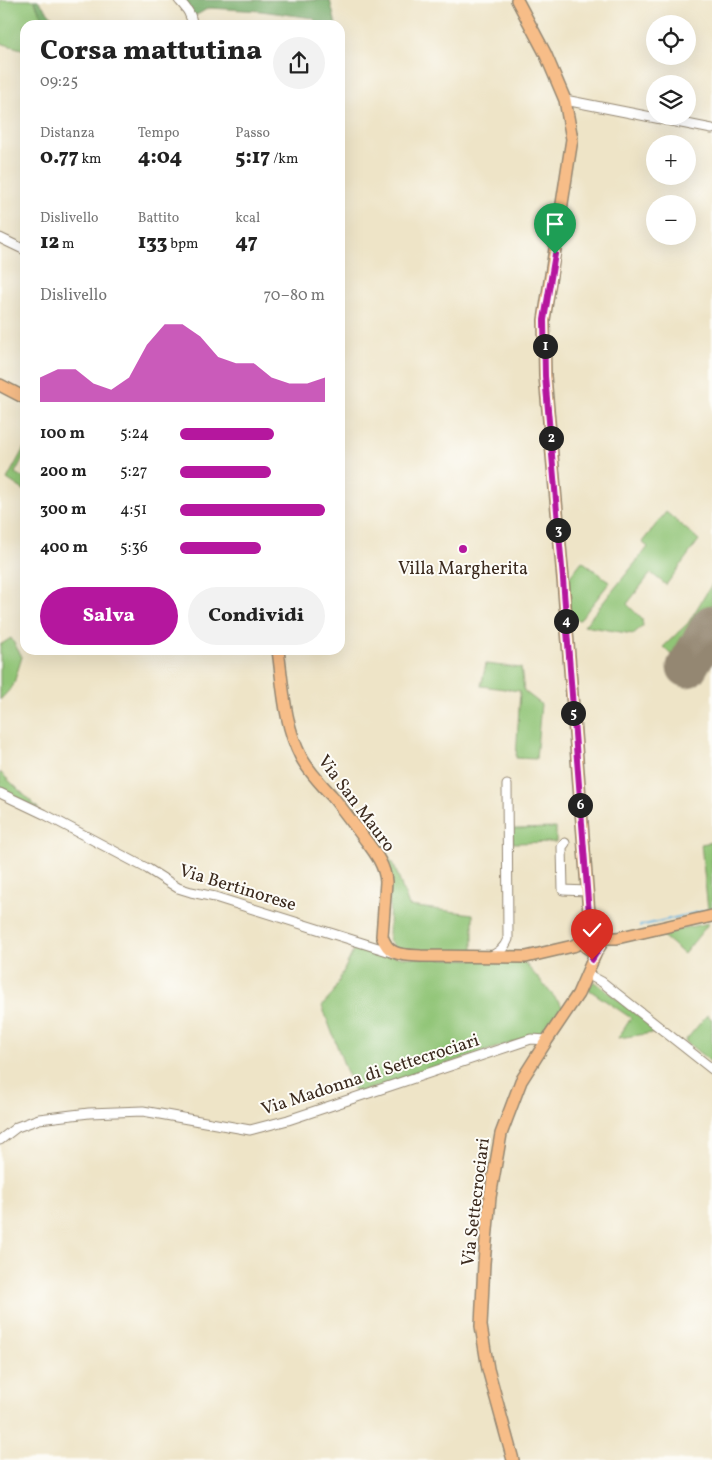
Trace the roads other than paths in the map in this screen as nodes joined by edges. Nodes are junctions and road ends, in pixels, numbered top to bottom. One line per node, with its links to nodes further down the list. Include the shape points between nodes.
1 (179, 0): 3 (street)
2 (517, 0): 4 (main road, Via Settecrociari)
3 (192, 20)
4 (566, 100): 5 (street); 14 (main road, Via Settecrociari, via 572,138 544,320 545,376)
5 (712, 129)
6 (0, 238): 7 (street)
7 (20, 248)
8 (0, 385): 9 (main road)
9 (20, 395)
10 (279, 655): 20 (main road, Via San Mauro, via 286,715 302,758 346,812 383,866 386,882 382,936 384,944)
11 (507, 785): 19 (street)
12 (0, 793): 20 (street, Via Bertinorese, via 148,869 178,888)
13 (565, 843): 14 (street, via 562,847 563,890)
14 (587, 891): 15 (main road, Via Settecrociari)
15 (589, 914): 17 (main road, via 596,928); 18 (main road, Via Settecrociari)
16 (712, 916): 17 (main road)
17 (614, 939): 18 (main road)
18 (593, 943): 19 (main road, via 526,957); 21 (main road, Via Settecrociari)
19 (509, 949): 20 (main road, via 490,957)
20 (394, 953)
21 (588, 971): 22 (main road, Via Settecrociari, via 578,994); 23 (street)
22 (547, 1040): 24 (street, Via Madonna di Settecrociari, via 531,1039 250,1130 143,1111 89,1113 39,1119 17,1127); 25 (main road, Via Settecrociari, via 521,1081 501,1134 490,1197 484,1263 481,1326 488,1369)
23 (712, 1069)
24 (0, 1140)
25 (513, 1460)

